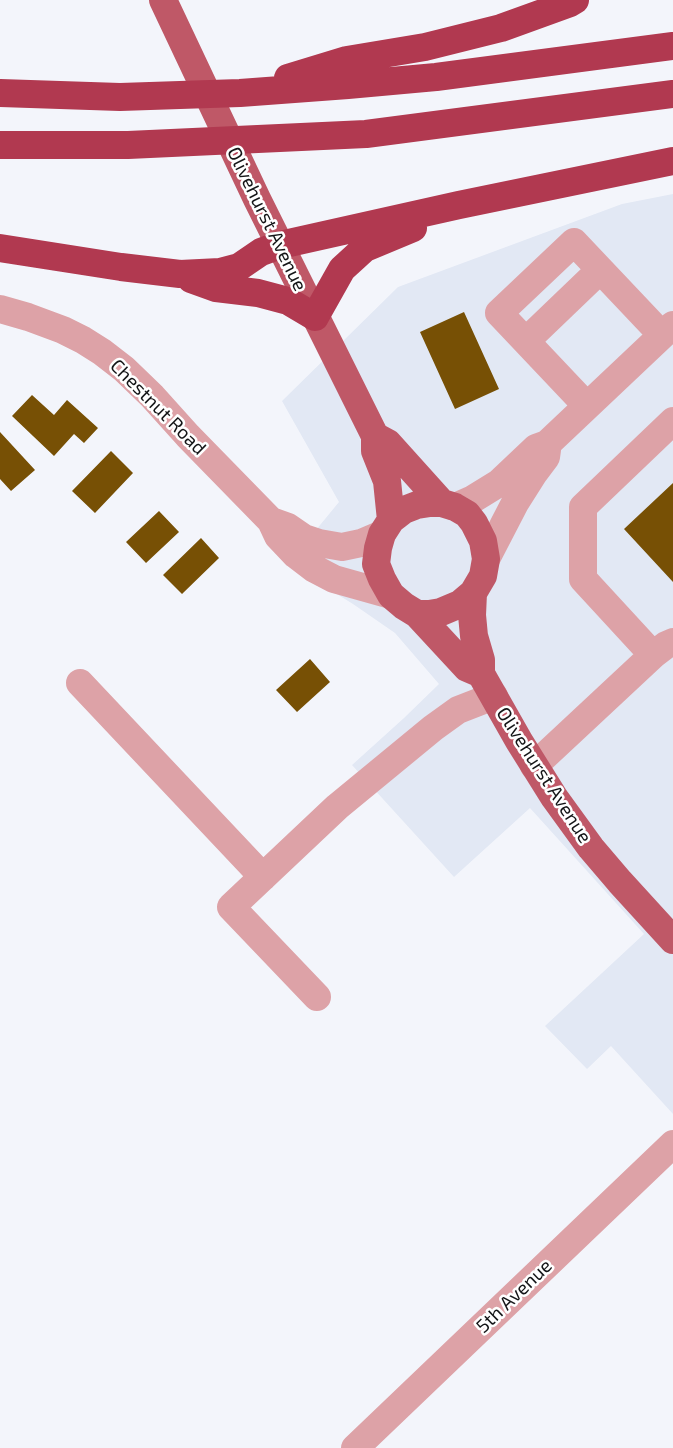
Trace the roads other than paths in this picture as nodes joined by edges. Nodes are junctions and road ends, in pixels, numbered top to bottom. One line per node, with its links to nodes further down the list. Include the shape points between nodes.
1 (163, 0): 10 (main road, Olivehurst Avenue)
2 (575, 0): 5 (highway, via 501,28 425,47 347,60)
3 (673, 46): 5 (highway, via 436,76)
4 (0, 93): 5 (highway, via 120,96)
5 (240, 93)
6 (673, 94): 7 (highway, via 366,134 128,145)
7 (0, 145)
8 (673, 161): 9 (highway)
9 (459, 205): 10 (highway); 15 (highway, via 365,248 342,269)
10 (280, 244): 13 (highway, via 261,252 240,267 220,272); 15 (main road, Olivehurst Avenue)
11 (0, 248): 13 (highway)
12 (600, 270): 16 (street); 17 (street); 17 (street, via 574,242 499,313)
13 (180, 274): 15 (highway, via 216,288 258,293 288,301)
14 (0, 309): 23 (street, Chestnut Road, via 83,340 124,369)
15 (315, 317): 20 (main road, Olivehurst Avenue)
16 (668, 330): 18 (street)
17 (526, 341): 18 (street)
18 (587, 406): 21 (street)
19 (673, 422): 29 (street, via 583,507 583,579)
20 (375, 436): 22 (main road, Olivehurst Avenue, via 388,443); 24 (main road, Olivehurst Avenue, via 376,451 387,481)
21 (547, 444): 22 (street, via 536,448 499,483 473,499); 25 (street, via 546,457 515,503)
22 (448, 505): 24 (main road, via 417,505 404,510); 25 (main road, via 467,514 474,523 483,541)
23 (271, 521): 24 (street, Chestnut Road, via 319,544 342,547 361,543); 27 (street, Chestnut Road, via 278,536 313,568 334,579)
24 (387, 527): 27 (main road, via 378,548 376,564)
25 (486, 559): 26 (main road, via 483,576)
26 (473, 594): 28 (main road, via 441,612); 31 (main road, Olivehurst Avenue, via 474,636)
27 (391, 595): 28 (main road)
28 (417, 614): 31 (main road, Olivehurst Avenue)
29 (663, 649): 32 (street)
30 (80, 683): 33 (street)
31 (487, 685): 32 (main road, Olivehurst Avenue); 33 (street, via 337,807)
32 (534, 766): 34 (main road, Olivehurst Avenue, via 591,848)
33 (263, 877): 35 (street, via 231,907)
34 (673, 940)
35 (317, 997)
36 (672, 1148): 37 (street, 5th Avenue)
37 (355, 1448)

